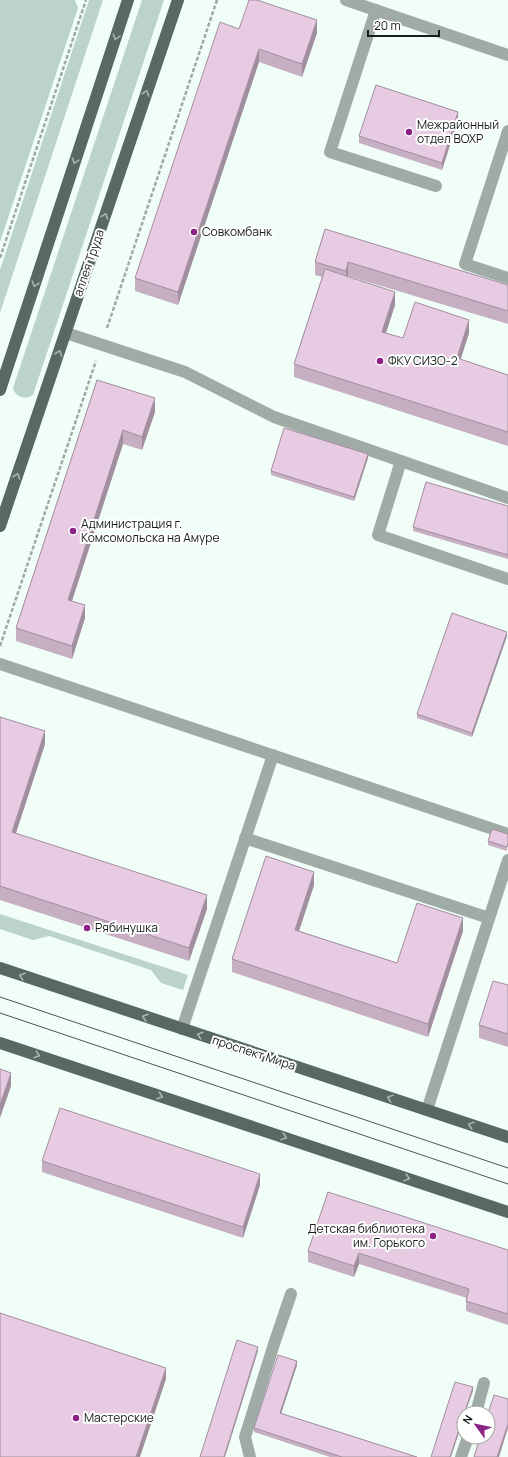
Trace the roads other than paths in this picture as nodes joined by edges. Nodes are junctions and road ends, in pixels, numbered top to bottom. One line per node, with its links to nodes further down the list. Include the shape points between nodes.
1 (128, 0): 10 (main road, one-way to 10)
2 (178, 0): 9 (main road, аллея Труда, one-way to 2)
3 (346, 0): 4 (street)
4 (376, 10): 5 (street); 7 (street, via 330,152)
5 (508, 55)
6 (508, 131): 8 (street, via 466,264)
7 (436, 186)
8 (508, 278)
9 (66, 332): 11 (street, via 185,372 274,417); 12 (main road, аллея Труда, one-way to 9)
10 (0, 390)
11 (401, 461): 13 (street); 15 (street, via 378,535)
12 (5, 497): 14 (main road, аллея Труда)
13 (508, 498)
14 (0, 526)
15 (508, 579)
16 (0, 664): 17 (street)
17 (273, 755): 18 (street); 19 (street)
18 (508, 834)
19 (245, 838): 21 (street); 23 (street)
20 (508, 860): 21 (street)
21 (489, 918): 25 (street)
22 (0, 968): 23 (main road, проспект Мира, one-way to 22)
23 (182, 1029): 25 (main road, проспект Мира, one-way to 23)
24 (0, 1043): 27 (main road, one-way to 27)
25 (427, 1110): 26 (main road, проспект Мира, one-way to 25)
26 (508, 1137)
27 (508, 1212)
28 (291, 1294): 32 (street, via 245,1437)
29 (484, 1383): 30 (street)
30 (478, 1405)
31 (465, 1445): 33 (street)
32 (252, 1457)
33 (461, 1457)

